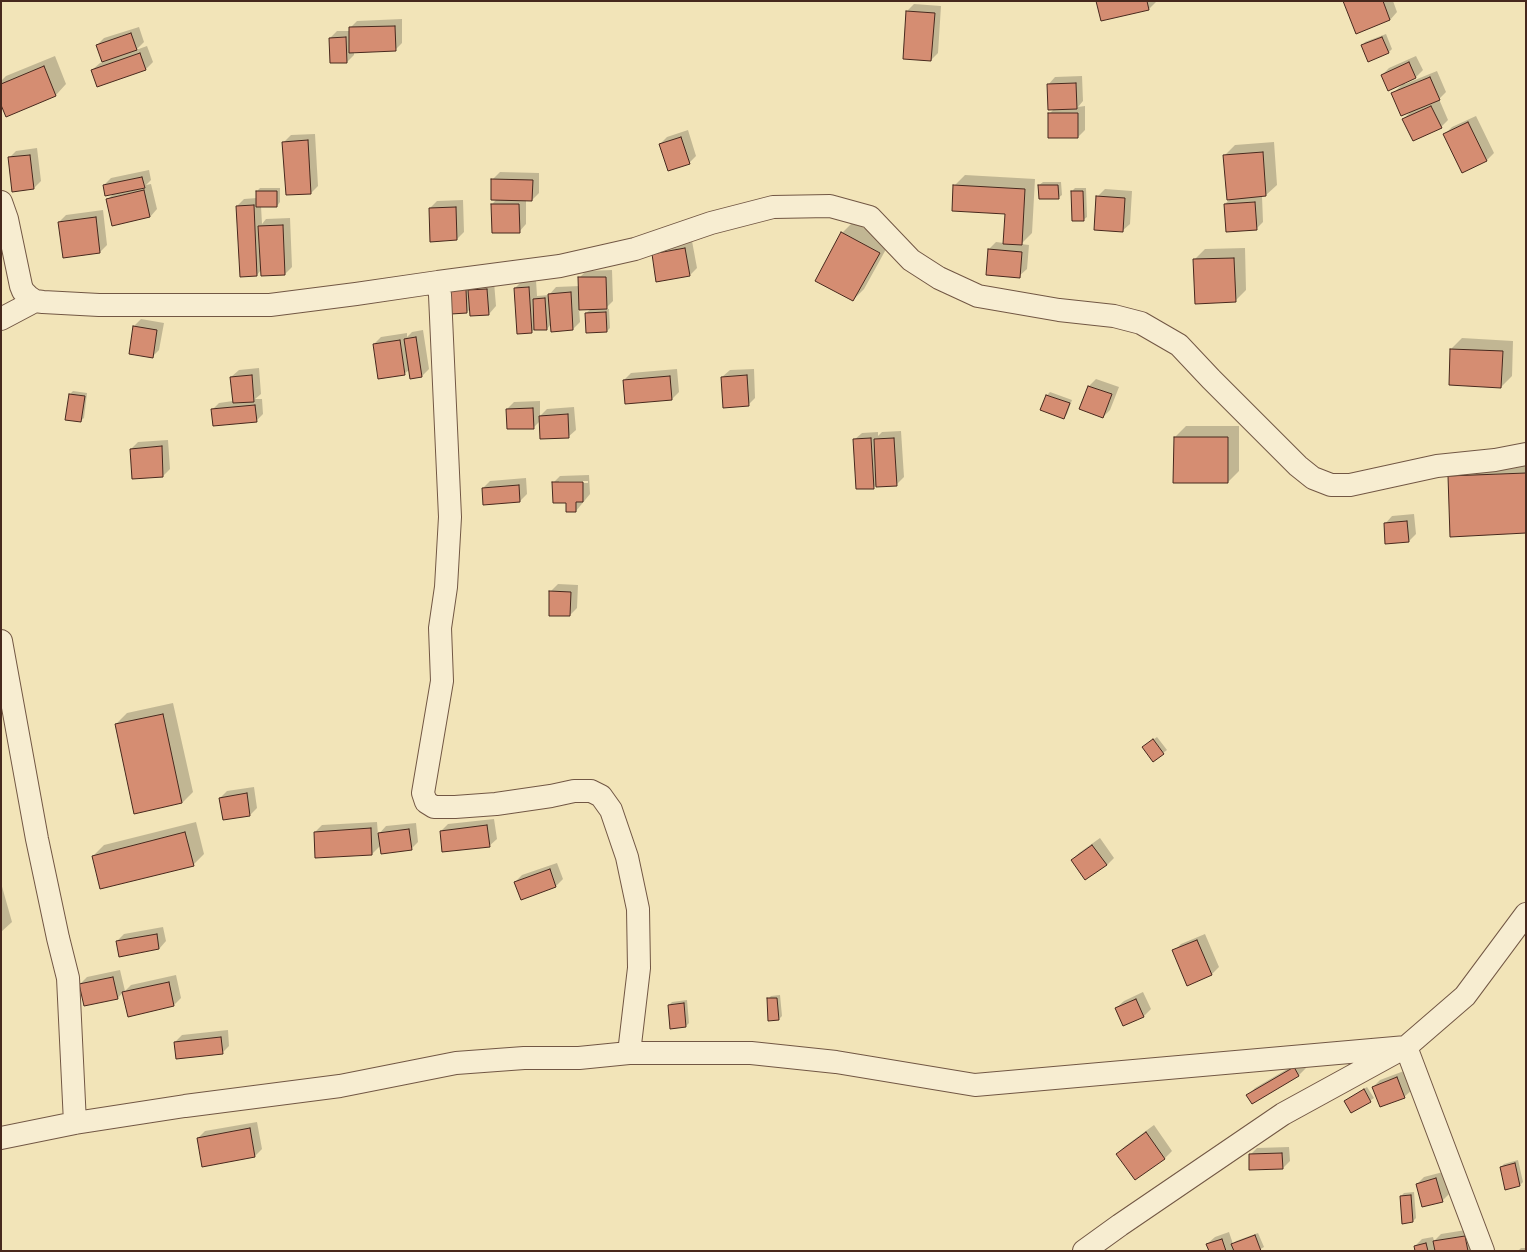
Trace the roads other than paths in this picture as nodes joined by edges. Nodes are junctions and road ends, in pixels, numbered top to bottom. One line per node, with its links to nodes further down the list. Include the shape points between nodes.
1 (1, 202): 3 (street, via 21,286)
2 (438, 282): 3 (street, via 270,305 99,305); 5 (street, via 560,266 635,249 711,223 773,207 830,206 870,217 911,260 939,278 978,296 1141,322 1179,345 1298,466 1312,478 1331,485 1350,485 1437,466); 9 (street, via 450,517 446,587 440,628 442,680 423,793 426,802 434,807 496,804 574,791 591,791 601,796 611,810 627,857 638,909 639,968)
3 (35, 301): 4 (street)
4 (1, 318)
5 (1526, 454)
6 (1, 641): 10 (street, via 37,839 68,978)
7 (1526, 914): 8 (street, via 1465,996)
8 (1406, 1047): 9 (street, via 975,1084 836,1062 751,1053); 12 (street, via 1283,1114); 13 (street)
9 (629, 1053): 10 (street, via 578,1058 524,1058 456,1063 340,1086)
10 (75, 1123): 11 (street)
11 (1, 1138)
12 (1084, 1251)
13 (1482, 1251)

